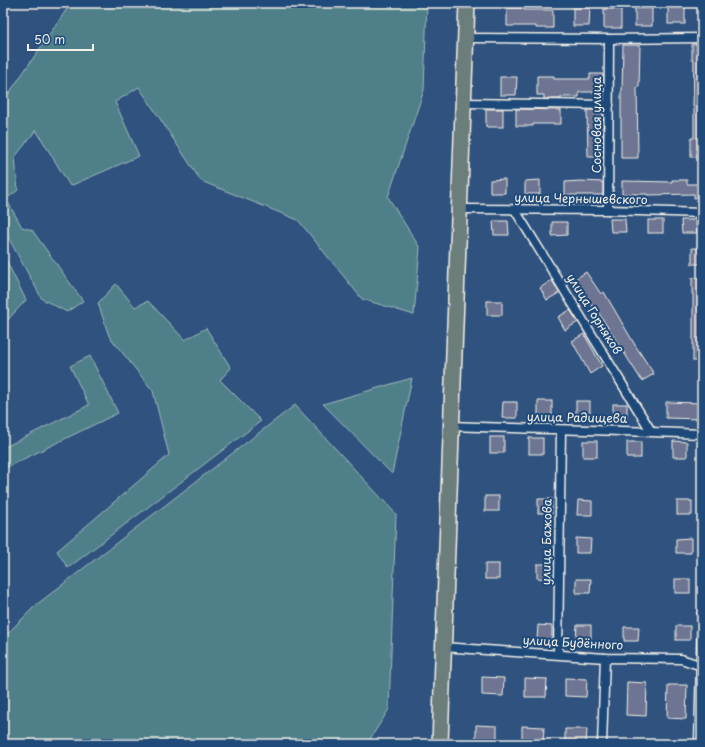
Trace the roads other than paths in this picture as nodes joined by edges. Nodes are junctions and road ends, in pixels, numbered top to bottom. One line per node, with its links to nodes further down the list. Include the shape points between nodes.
1 (467, 3): 2 (highway)
2 (466, 38): 4 (street); 5 (highway)
3 (702, 38): 4 (street)
4 (609, 39): 6 (street, Сосновая улица)
5 (464, 103): 6 (street); 7 (highway)
6 (609, 105): 9 (street, Сосновая улица)
7 (460, 209): 8 (street, улица Чернышевского); 11 (highway)
8 (515, 210): 9 (street, улица Чернышевского); 13 (street, улица Горняков)
9 (608, 210): 10 (street, улица Чернышевского)
10 (702, 213)
11 (451, 426): 12 (street, улица Радищева); 16 (highway)
12 (561, 430): 13 (street, улица Радищева); 17 (street, улица Бажова)
13 (651, 431): 14 (street, улица Радищева)
14 (702, 434)
15 (702, 613): 19 (street)
16 (442, 646): 17 (street, улица Будённого); 20 (highway)
17 (558, 654): 18 (street, улица Будённого)
18 (605, 658): 19 (street, улица Будённого, via 681,659); 21 (street)
19 (701, 665): 22 (street)
20 (440, 744)
21 (602, 744)
22 (699, 744)

